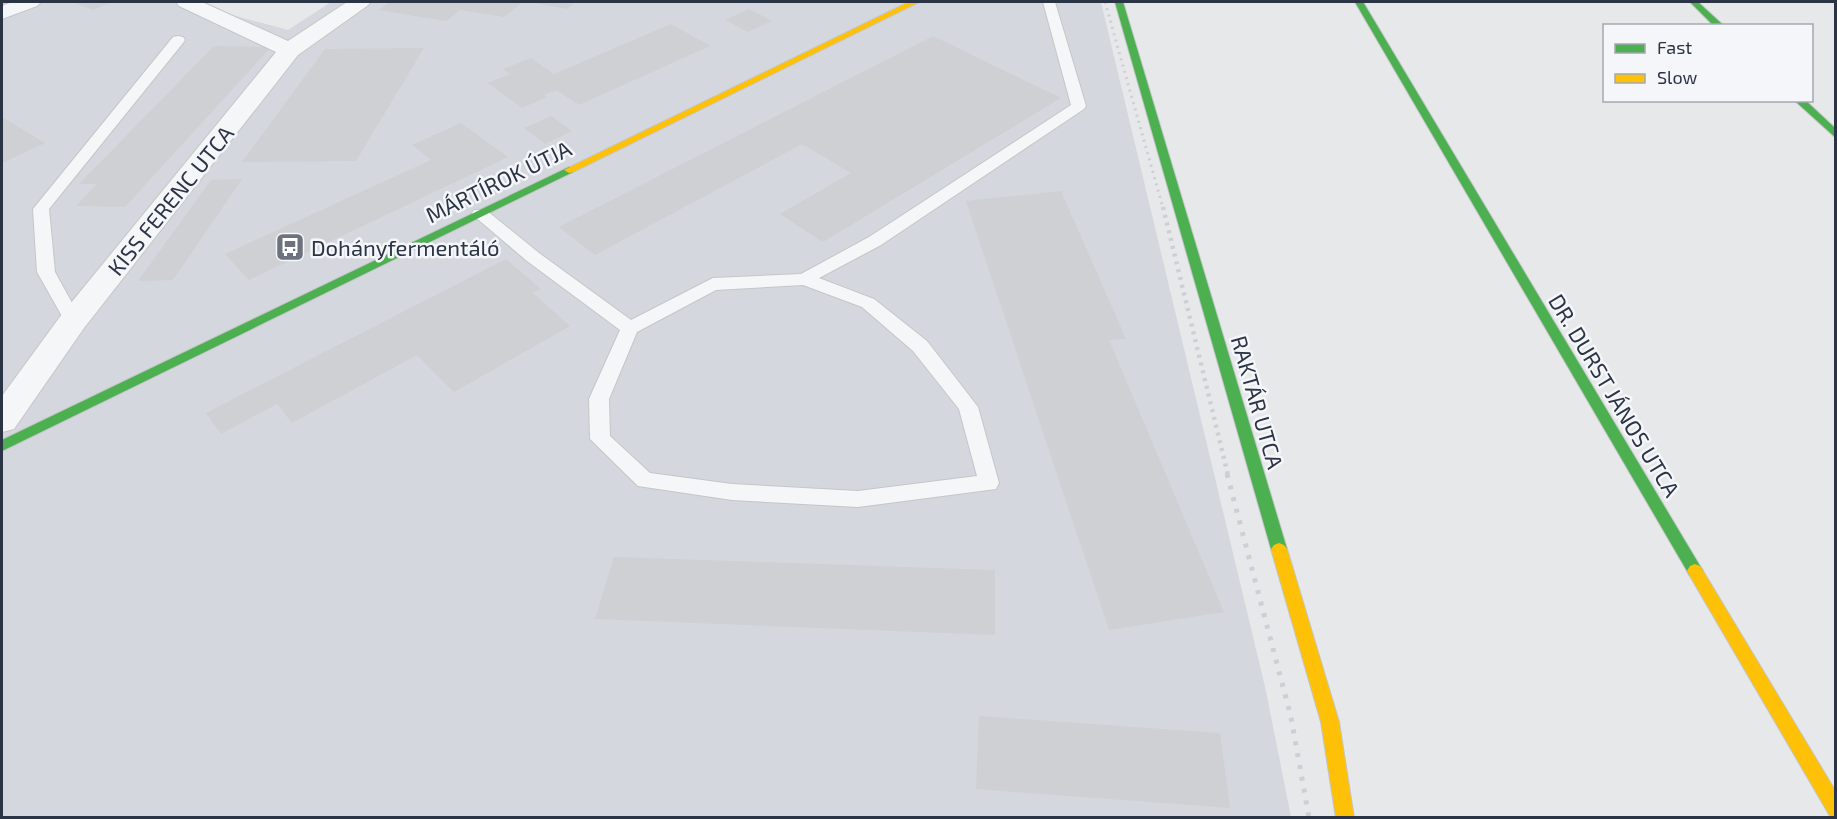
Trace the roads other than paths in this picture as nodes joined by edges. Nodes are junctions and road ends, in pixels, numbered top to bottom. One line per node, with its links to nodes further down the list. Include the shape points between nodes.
1 (30, 2): 9 (street)
2 (186, 2): 12 (street)
3 (360, 2): 12 (street, KISS FERENC UTCA)
4 (915, 2): 15 (street, MÁRTÍROK ÚTJA)
5 (1049, 2): 16 (lane, via 1079,106 874,241)
6 (1119, 2): 22 (street, RAKTÁR UTCA, via 1330,722)
7 (1359, 2): 21 (street, DR. DURST JÁNOS UTCA)
8 (1694, 2): 10 (street)
9 (2, 13)
10 (1718, 24)
11 (178, 40): 17 (lane, via 41,209 46,272)
12 (290, 50): 17 (street, KISS FERENC UTCA)
13 (1801, 102): 14 (street)
14 (1836, 135)
15 (480, 213): 18 (lane); 20 (street, MÁRTÍROK ÚTJA)
16 (804, 279): 18 (lane, via 713,285); 18 (lane, via 868,303 920,346 968,407 989,483 858,499 732,492 645,480 600,439 599,399)
17 (73, 321): 19 (street, KISS FERENC UTCA)
18 (630, 328)
19 (2, 420)
20 (2, 446)
21 (1836, 810)
22 (1345, 818)

